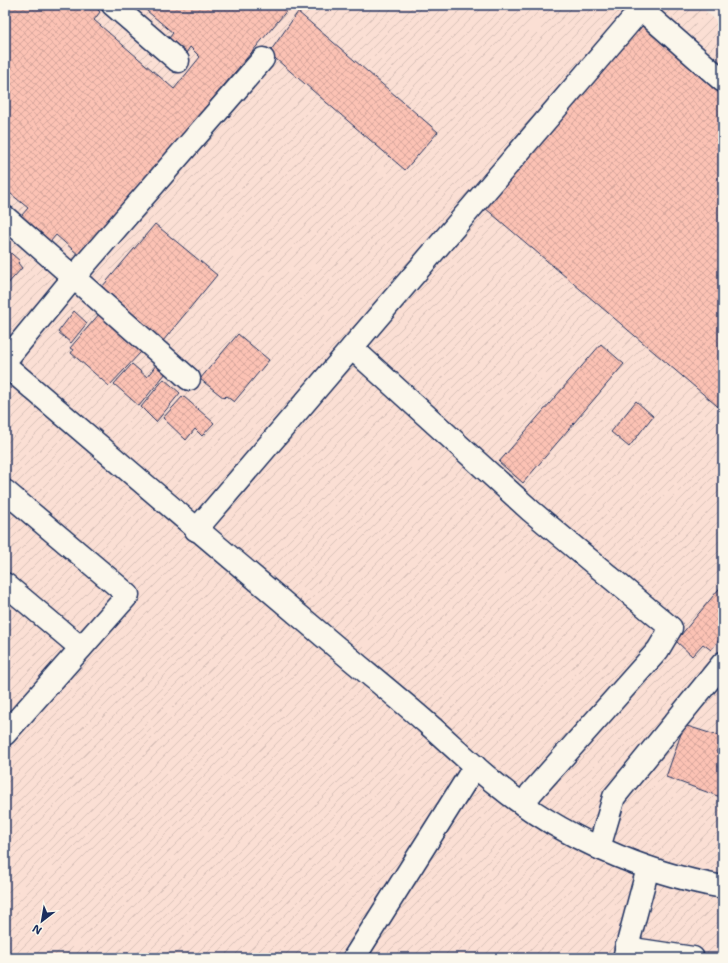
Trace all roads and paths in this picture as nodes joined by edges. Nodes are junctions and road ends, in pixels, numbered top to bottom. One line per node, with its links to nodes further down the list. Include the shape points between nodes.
1 (113, 5): 3 (street)
2 (263, 59): 6 (street)
3 (178, 61)
4 (723, 81): 7 (street, via 641,9)
5 (5, 218): 6 (street)
6 (74, 278): 8 (street); 10 (street)
7 (352, 348): 12 (street); 18 (street, via 531,511 671,628 658,650 531,793)
8 (5, 362)
9 (5, 365): 12 (street)
10 (189, 379)
11 (5, 491): 14 (street, via 128,596)
12 (196, 530): 17 (street)
13 (5, 584): 14 (street)
14 (81, 648): 16 (street)
15 (723, 663): 19 (street, via 614,797)
16 (5, 734)
17 (475, 766): 18 (street); 23 (street)
18 (524, 805): 19 (street)
19 (598, 848): 20 (street)
20 (648, 868): 21 (street, via 694,882); 22 (street)
21 (723, 887)
22 (625, 953): 24 (street)
23 (354, 958)
24 (693, 958)

